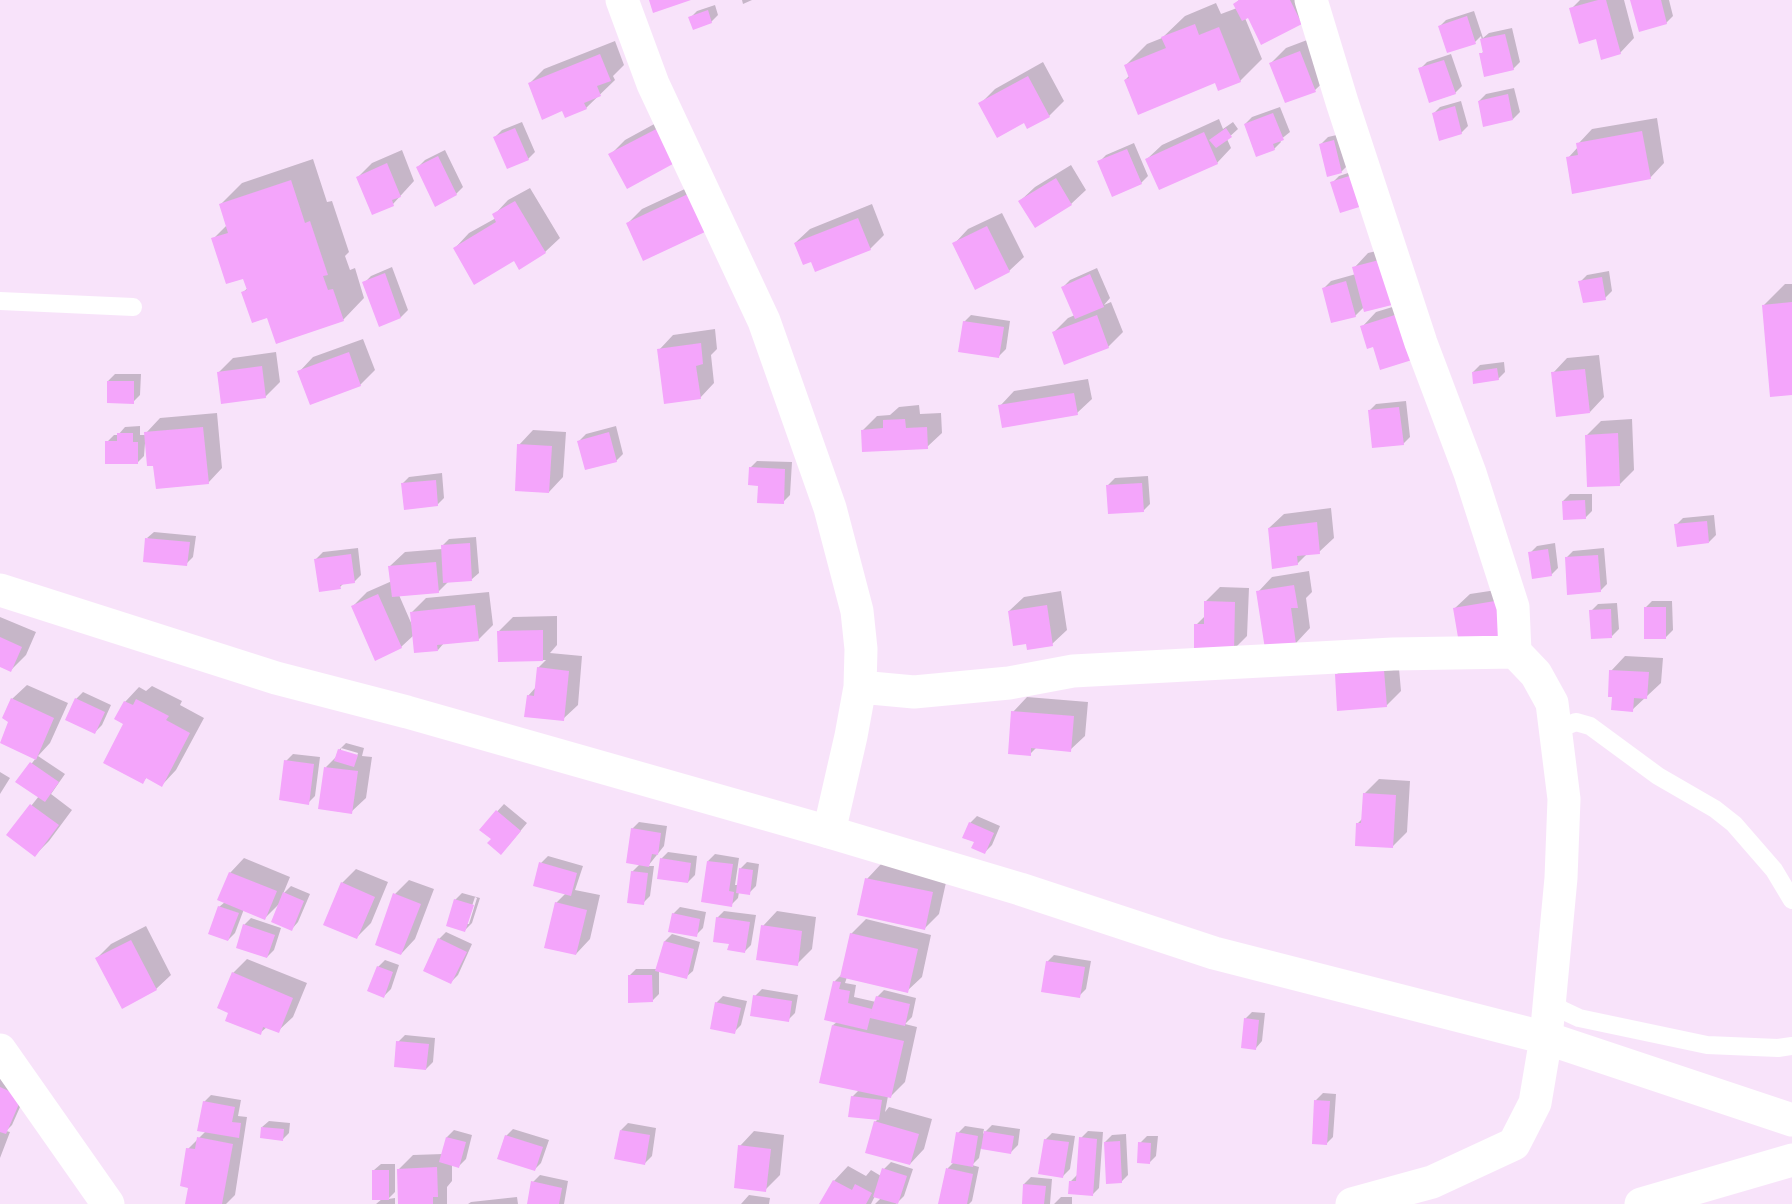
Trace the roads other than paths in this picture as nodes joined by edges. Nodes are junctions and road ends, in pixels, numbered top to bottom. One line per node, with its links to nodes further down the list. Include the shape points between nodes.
1 (622, 0): 7 (street, via 653,84 751,288 805,433 830,508 856,611)
2 (1311, 0): 6 (street, via 1421,343 1470,473 1513,608)
3 (0, 302): 4 (lane)
4 (133, 307)
5 (0, 590): 9 (street, via 276,678)
6 (1515, 652): 7 (street, via 1393,654 1073,671 1009,683 914,692); 8 (street, via 1536,674 1552,703)
7 (860, 687): 9 (street)
8 (1559, 745): 10 (lane, via 1563,727 1576,722 1590,726 1658,776 1715,809 1734,824 1774,870); 11 (street, via 1564,799)
9 (829, 832): 12 (street, via 1214,952)
10 (1792, 900)
11 (1550, 998): 12 (street); 13 (lane, via 1562,1010 1579,1018 1707,1045)
12 (1546, 1038): 15 (street); 19 (street, via 1535,1103 1514,1144 1432,1182)
13 (1792, 1046)
14 (0, 1050): 18 (street)
15 (1792, 1120)
16 (1792, 1160): 17 (street)
17 (1731, 1178): 20 (street); 21 (street)
18 (108, 1204)
19 (1352, 1204)
20 (1641, 1204)
21 (1701, 1204)

